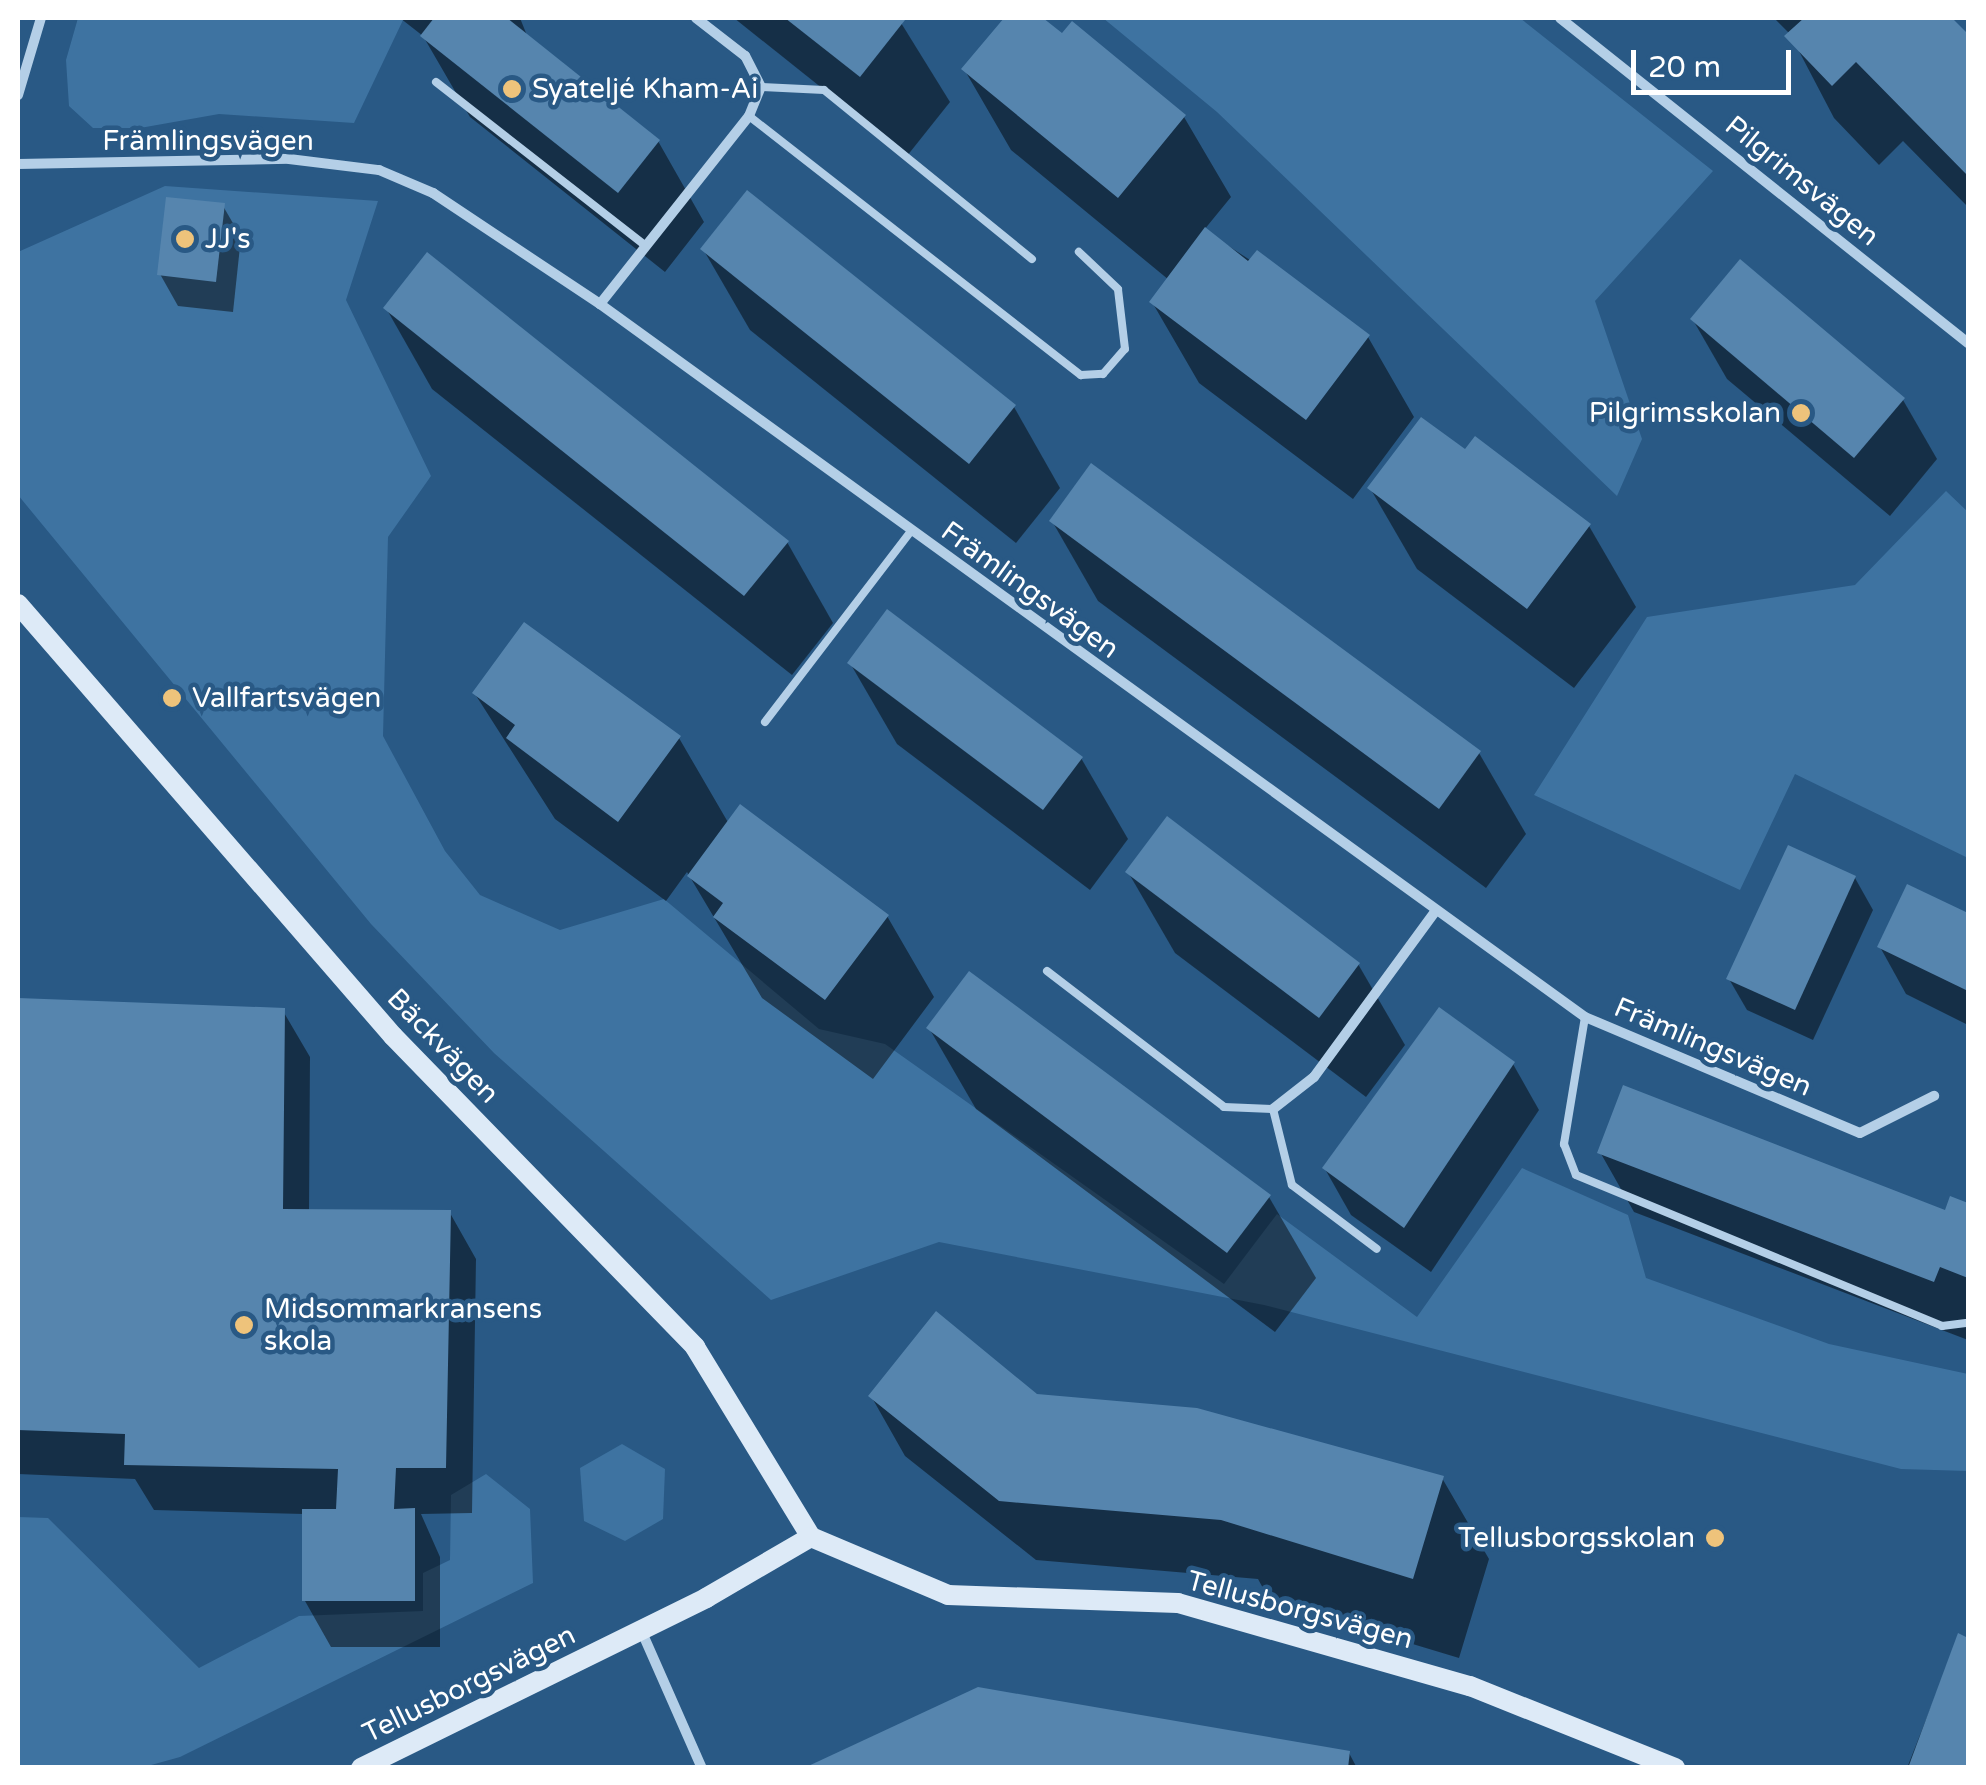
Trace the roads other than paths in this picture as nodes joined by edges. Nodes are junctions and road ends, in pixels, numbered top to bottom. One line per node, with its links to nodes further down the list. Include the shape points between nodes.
1 (41, 18): 6 (street)
2 (696, 18): 5 (street, via 745,56)
3 (1560, 18): 13 (street, Pilgrimsvägen)
4 (436, 82): 9 (lane)
5 (761, 86): 7 (street); 11 (lane, via 824,90)
6 (18, 95)
7 (748, 116): 9 (street); 10 (lane, via 1080,375 1103,374 1125,349 1118,289)
8 (18, 164): 12 (street, Främlingsvägen, via 290,159 379,170 433,193)
9 (646, 246): 12 (street)
10 (1079, 252)
11 (1032, 259)
12 (600, 304): 14 (street, Främlingsvägen)
13 (1968, 343)
14 (911, 531): 16 (lane); 17 (street, Främlingsvägen)
15 (18, 604): 24 (street, Bäckvägen, via 393,1036 695,1348)
16 (766, 722)
17 (1434, 913): 19 (street, Främlingsvägen); 21 (street, via 1314,1077)
18 (1048, 970): 21 (lane, via 1224,1107)
19 (1586, 1017): 20 (street, Främlingsvägen, via 1860,1134); 23 (lane, via 1564,1144 1576,1175 1942,1326)
20 (1934, 1096)
21 (1273, 1109): 22 (lane, via 1292,1186)
22 (1378, 1249)
23 (1968, 1322)
24 (811, 1537): 25 (street, Tellusborgsvägen); 28 (street, Tellusborgsvägen, via 948,1595 1178,1603 1470,1686)
25 (642, 1630): 26 (street, Tellusborgsvägen); 27 (street)
26 (361, 1768)
27 (702, 1768)
28 (1675, 1768)

